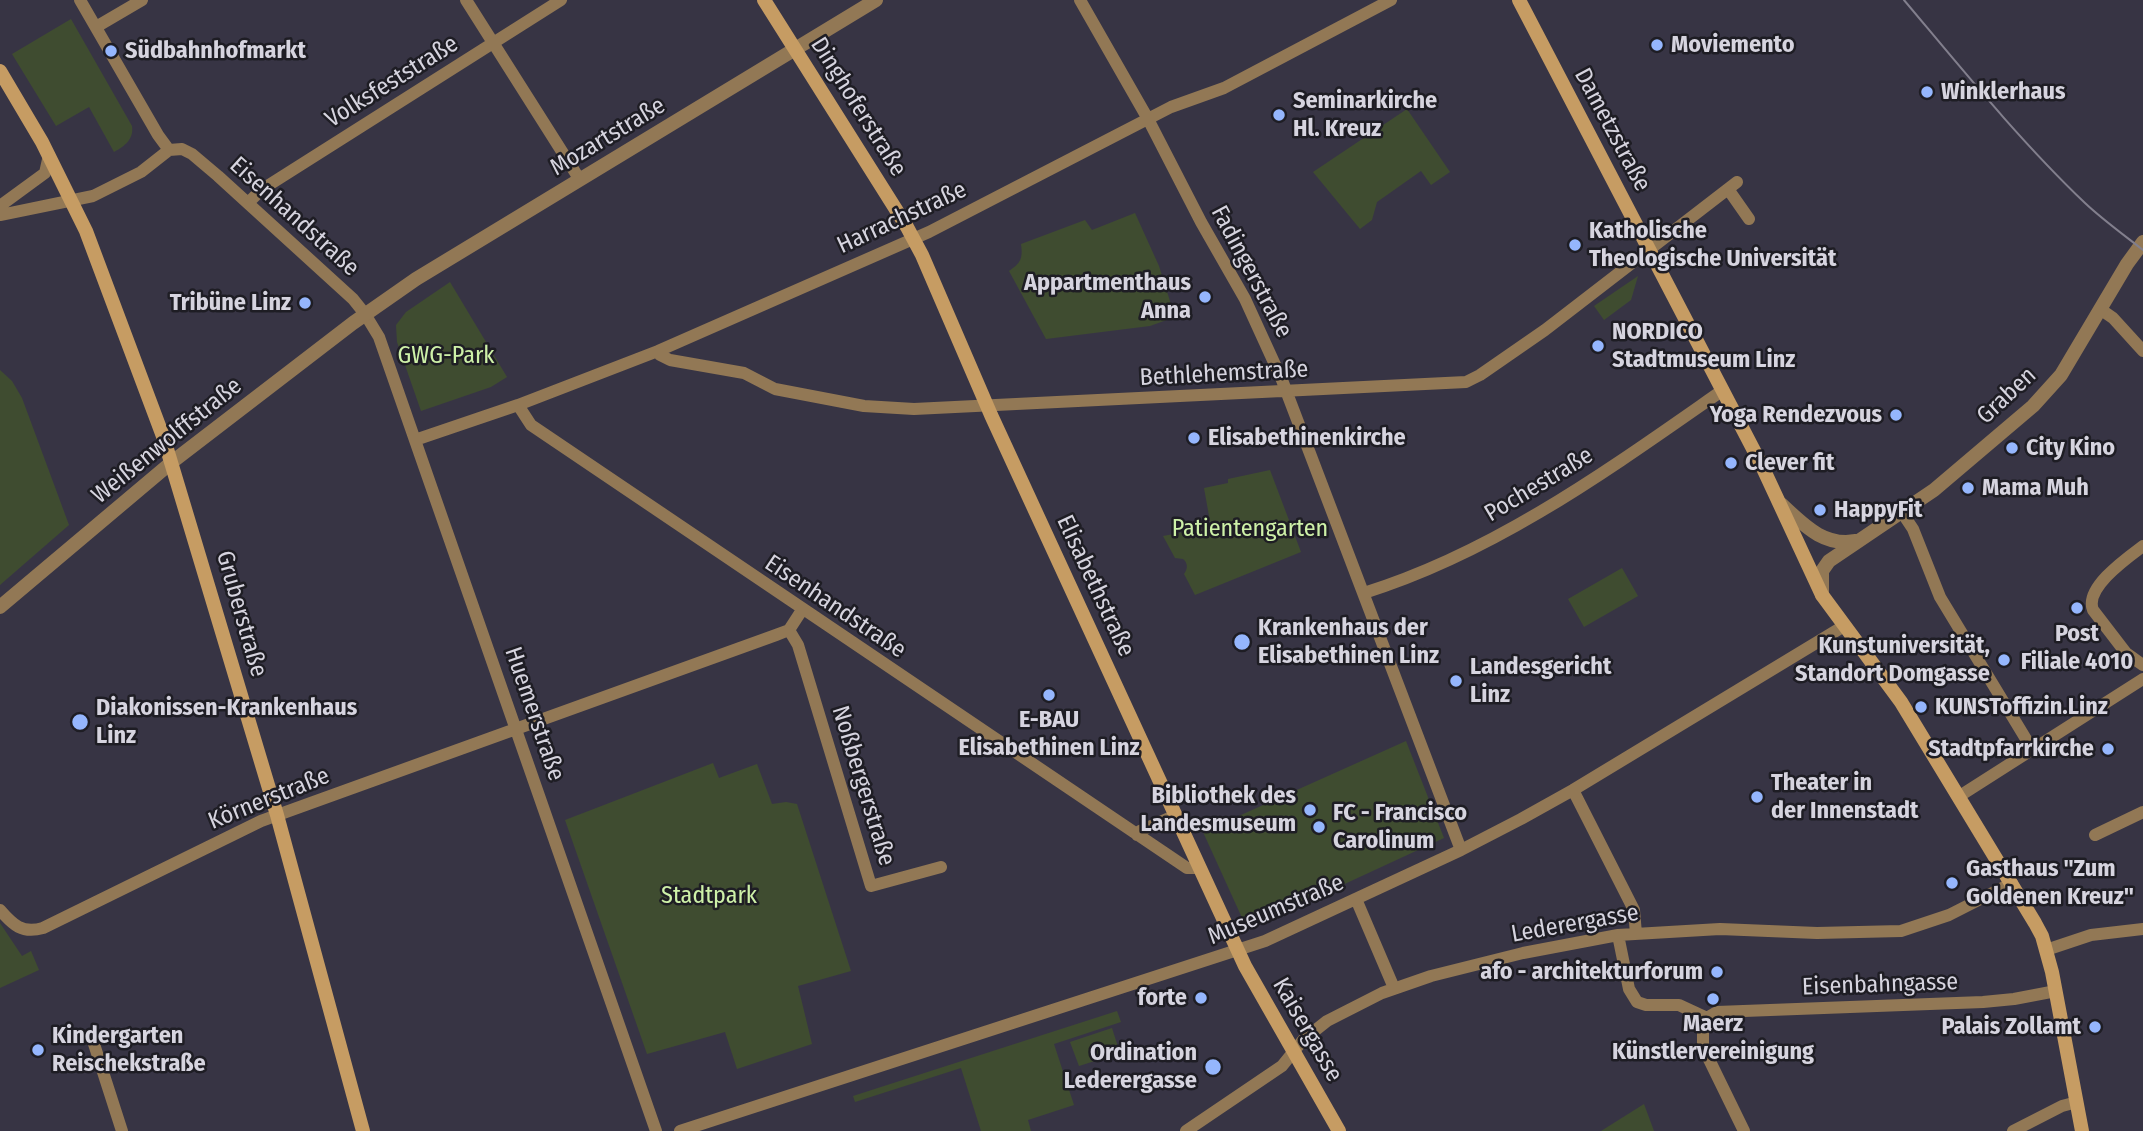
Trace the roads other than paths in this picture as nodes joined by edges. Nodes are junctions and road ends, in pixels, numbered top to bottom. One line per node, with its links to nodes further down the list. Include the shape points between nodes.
1 (80, 0): 10 (street)
2 (142, 0): 10 (street)
3 (466, 0): 11 (street)
4 (561, 0): 11 (street, Volksfeststraße)
5 (764, 0): 12 (main road, Dinghoferstraße)
6 (876, 0): 12 (street, Mozartstraße)
7 (1080, 0): 14 (street, Fadingerstraße)
8 (1391, 0): 14 (street, Harrachstraße, via 1224,88)
9 (1519, 0): 25 (main road, Dametzstraße)
10 (96, 27): 15 (street)
11 (493, 43): 17 (street); 19 (street, Volksfeststraße, via 261,190)
12 (796, 49): 17 (street, Mozartstraße); 23 (main road, Dinghoferstraße)
13 (0, 71): 16 (main road, Gruberstraße)
14 (1148, 119): 23 (street, Harrachstraße); 31 (street, Fadingerstraße, via 1245,299)
15 (169, 150): 18 (street, via 141,172 102,192); 19 (street, Eisenhandstraße, via 192,154)
16 (49, 155): 18 (main road, Gruberstraße); 20 (street, via 45,173)
17 (580, 180): 27 (street, Mozartstraße)
18 (71, 200): 21 (street); 35 (main road, Gruberstraße)
19 (248, 203): 27 (street, Eisenhandstraße)
20 (0, 206)
21 (0, 215)
22 (1749, 219): 25 (street, Bethlehemstraße, via 1733,186)
23 (913, 238): 28 (street, Harrachstraße); 33 (main road, Elisabethstraße)
24 (2142, 243): 26 (street, Graben)
25 (1651, 251): 30 (main road, Dametzstraße); 31 (street, Bethlehemstraße, via 1466,382)
26 (2100, 309): 29 (street); 37 (street, Graben, via 2050,389)
27 (365, 314): 34 (street, Huemerstraße, via 379,337); 35 (street, Weißenwolffstraße)
28 (658, 351): 32 (street, Harrachstraße); 33 (street, Bethlehemstraße, via 670,360 744,373 775,389 864,406)
29 (2143, 351)
30 (1723, 390): 36 (main road, Dametzstraße); 40 (street, Pochestraße, via 1567,496 1482,544)
31 (1288, 392): 33 (street, Bethlehemstraße); 40 (street, Fadingerstraße)
32 (518, 405): 34 (street, Harrachstraße); 43 (street, Eisenhandstraße, via 531,425)
33 (987, 406): 53 (main road, Elisabethstraße)
34 (415, 440): 48 (street, Huemerstraße)
35 (172, 462): 42 (street, Weißenwolffstraße); 54 (main road, Gruberstraße)
36 (1781, 503): 38 (street, via 1819,536 1832,541); 41 (main road)
37 (1903, 514): 38 (street, Graben); 49 (street, via 1940,597)
38 (1861, 540): 41 (street, Graben, via 1829,561 1822,571)
39 (2143, 546): 46 (street, via 2105,578 2091,603 2126,653)
40 (1364, 593): 57 (street, Fadingerstraße)
41 (1822, 595): 44 (main road)
42 (0, 607)
43 (802, 610): 45 (street); 55 (street, Eisenhandstraße)
44 (1844, 626): 50 (street, Museumstraße); 51 (main road, via 1901,702)
45 (789, 629): 48 (street, Körnerstraße); 58 (street, Noßbergerstraße, via 798,645 871,886)
46 (2141, 663)
47 (2143, 679): 49 (street)
48 (517, 728): 54 (street, Körnerstraße); 76 (street, Huemerstraße)
49 (2032, 749): 51 (street)
50 (1573, 790): 57 (street, Museumstraße); 64 (street, via 1634,910)
51 (1958, 797): 60 (main road)
52 (2143, 812): 56 (street)
53 (1176, 814): 55 (street); 59 (main road, Elisabethstraße)
54 (277, 815): 62 (street, Körnerstraße, via 43,928 26,931); 75 (main road, Gruberstraße)
55 (1137, 835): 59 (street, Eisenhandstraße, via 1187,868)
56 (2095, 835)
57 (1461, 850): 61 (street, Museumstraße)
58 (941, 867)
59 (1200, 868): 67 (main road, Elisabethstraße)
60 (2012, 883): 64 (street, Lederergasse, via 1949,915 1901,931 1720,929); 66 (main road)
61 (1356, 899): 67 (street, Museumstraße); 68 (street)
62 (0, 910)
63 (2143, 929): 66 (street, via 2091,934)
64 (1636, 934): 65 (street, Lederergasse)
65 (1618, 935): 68 (street, Lederergasse, via 1523,953); 70 (street, via 1629,989 1637,1002 1679,1005)
66 (2046, 950): 69 (main road)
67 (1238, 951): 72 (main road, Kaisergasse); 77 (street, Museumstraße)
68 (1394, 988): 72 (street, Lederergasse, via 1327,1021)
69 (2056, 991): 70 (street, Eisenbahngasse, via 1983,1002 1717,1012); 73 (main road)
70 (1707, 1018): 80 (street, via 1703,1047)
71 (94, 1044): 74 (street)
72 (1292, 1052): 78 (street, Lederergasse, via 1282,1066); 79 (main road, Kaisergasse)
73 (2077, 1102): 81 (street); 82 (main road)
74 (122, 1131)
75 (363, 1131)
76 (656, 1131)
77 (680, 1131)
78 (1186, 1131)
79 (1339, 1131)
80 (1744, 1131)
81 (2013, 1131)
82 (2082, 1131)

